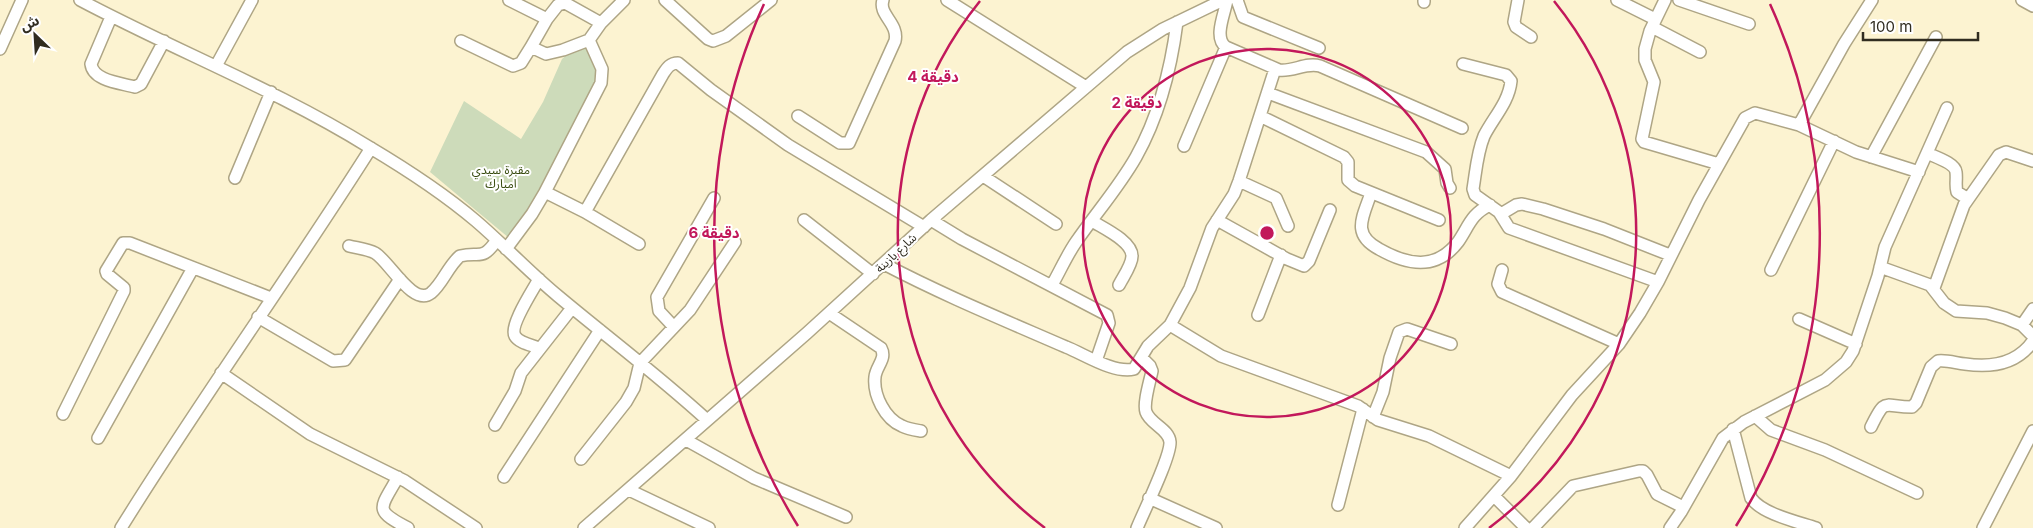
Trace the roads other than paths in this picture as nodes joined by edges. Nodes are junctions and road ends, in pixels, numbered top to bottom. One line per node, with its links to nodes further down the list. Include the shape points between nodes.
1 (22, 0): 34 (street)
2 (80, 0): 20 (street)
3 (252, 0): 37 (street)
4 (509, 0): 21 (street)
5 (624, 0): 23 (street)
6 (665, 0): 7 (street, via 713,41 726,36)
7 (771, 0)
8 (883, 0): 43 (street, via 884,12 897,34 849,143 840,143)
9 (947, 0): 39 (street)
10 (1223, 0): 22 (street, شارع بازينة)
11 (1227, 0): 32 (street, via 1220,37)
12 (1237, 0): 33 (street, via 1243,17)
13 (1518, 0): 26 (street, via 1514,22 1516,27)
14 (1617, 0): 24 (street)
15 (1664, 0): 24 (street)
16 (1679, 0): 25 (street)
17 (1872, 0): 45 (street)
18 (2022, 0): 19 (street)
19 (2033, 6)
20 (111, 17): 30 (street); 30 (street, via 91,64 97,76 135,87 141,84)
21 (546, 19): 23 (street, via 558,5 565,3); 31 (street)
22 (1177, 22): 39 (street, شارع بازينة, via 1127,52); 70 (street, via 1172,61 1136,158)
23 (601, 23): 29 (street)
24 (1653, 23): 35 (street); 53 (street, via 1644,55 1654,82 1642,139)
25 (1749, 24)
26 (1531, 36)
27 (1936, 37): 51 (street)
28 (461, 40): 31 (street, via 512,66 521,63)
29 (589, 40): 31 (street, via 546,54); 59 (street, via 602,69 601,83)
30 (164, 41): 37 (street)
31 (531, 47)
32 (1226, 47): 38 (street); 48 (street)
33 (1319, 48)
34 (0, 49)
35 (1700, 52)
36 (1463, 64): 63 (street, via 1506,75 1511,81 1507,96 1477,156 1474,193)
37 (216, 66): 40 (street)
38 (1275, 69): 41 (street); 46 (street, via 1320,66)
39 (1086, 88): 55 (street, شارع بازينة)
40 (272, 92): 49 (street); 56 (street)
41 (1268, 93): 44 (street); 58 (street, via 1429,154 1445,169)
42 (1947, 108): 50 (street)
43 (798, 116)
44 (1260, 116): 57 (street); 60 (street, via 1344,157 1348,162 1350,183)
45 (1799, 125): 47 (street); 53 (street, via 1750,114)
46 (1462, 128)
47 (1834, 141): 51 (street); 85 (street)
48 (1184, 146)
49 (371, 148): 74 (street, via 452,202); 93 (street)
50 (1928, 153): 54 (street); 62 (street, via 1954,166 1957,192)
51 (1871, 157): 54 (street)
52 (2033, 161): 62 (street, via 2002,153)
53 (1719, 164): 79 (street)
54 (1919, 172): 82 (street, via 1885,247)
55 (983, 176): 71 (street, شارع بازينة); 72 (street)
56 (235, 178)
57 (1239, 180): 68 (street); 73 (street, via 1276,198)
58 (1450, 188)
59 (545, 192): 65 (street); 78 (street)
60 (1371, 193): 63 (street, via 1361,224 1364,238 1378,249 1418,263 1431,262 1447,253 1474,215); 69 (street)
61 (714, 198): 102 (street, via 657,297 659,311)
62 (1968, 199): 92 (street)
63 (1490, 205): 66 (street)
64 (1330, 210): 80 (street, via 1307,264 1302,266)
65 (585, 212): 71 (street, via 663,74 669,66 678,63 788,145); 76 (street)
66 (1501, 214): 79 (street, via 1522,204 1604,229); 89 (street, via 1507,226 1514,230)
67 (804, 220): 86 (street)
68 (1217, 220): 80 (street); 100 (street, via 1190,288)
69 (1438, 220)
70 (1092, 221): 90 (street); 91 (street, via 1124,241 1130,251 1132,256)
71 (928, 224): 81 (street, شارع بازينة); 90 (street)
72 (1056, 224)
73 (1288, 226)
74 (497, 240): 78 (street); 87 (street, via 482,255 460,256 432,292 424,296 418,295)
75 (735, 242): 102 (street, via 690,310)
76 (639, 244)
77 (349, 246): 87 (street, via 375,253)
78 (506, 249): 88 (street)
79 (1670, 255): 89 (street)
80 (1281, 256): 97 (street)
81 (884, 264): 86 (street, شارع بازينة); 111 (street, via 978,310)
82 (1880, 267): 92 (street); 108 (street)
83 (193, 268): 93 (street); 115 (street, via 130,243 123,244 106,270 124,291); 124 (street)
84 (1502, 270): 107 (street, via 1498,284 1502,292)
85 (1771, 270)
86 (873, 274): 96 (street, شارع بازينة)
87 (400, 279): 98 (street, via 345,360 334,360)
88 (539, 279): 94 (street); 109 (street, via 513,326 519,340)
89 (1658, 282): 107 (street)
90 (1052, 285): 111 (street, via 1107,314 1109,323)
91 (1119, 285)
92 (1934, 288): 101 (street, via 1944,303 1956,311 1993,314)
93 (271, 298): 98 (street)
94 (572, 308): 103 (street); 109 (street)
95 (2033, 308): 101 (street)
96 (829, 313): 118 (street, شارع بازينة); 122 (street, via 881,348 883,358 875,376 880,404 893,421)
97 (1258, 315)
98 (258, 317): 113 (street)
99 (1799, 319): 108 (street)
100 (1170, 325): 110 (street, via 1148,346); 114 (street, via 1221,356)
101 (2022, 325): 104 (street)
102 (673, 326): 112 (street)
103 (600, 330): 112 (street); 129 (street)
104 (2033, 336)
105 (2033, 341): 120 (street, via 2022,353 2004,364 1980,366 1938,361 1931,367 1912,407 1884,406)
106 (1451, 344): 117 (street, via 1407,328 1399,332 1383,392)
107 (1619, 344): 127 (street, via 1558,413)
108 (1856, 344): 116 (street, via 1846,362 1825,380)
109 (539, 348): 119 (street, via 521,373 515,391)
110 (1142, 358): 111 (street, via 1134,369 1128,371); 133 (street, via 1152,370 1145,407 1147,414 1166,434 1170,444)
111 (1096, 361)
112 (640, 363): 118 (street); 126 (street, via 634,388 626,402)
113 (221, 373): 128 (street, via 310,434); 137 (street)
114 (1363, 409): 117 (street); 134 (street)
115 (63, 414)
116 (1755, 416): 121 (street); 131 (street, via 1771,430 1825,450)
117 (1372, 417): 127 (street, via 1429,436)
118 (708, 420): 125 (street, شارع بازينة)
119 (495, 425)
120 (1871, 427)
121 (1733, 429): 135 (street, via 1723,438); 148 (street, via 1755,504)
122 (921, 431)
123 (2033, 431): 149 (street)
124 (98, 438)
125 (686, 440): 130 (street, شارع بازينة); 136 (street, via 754,478)
126 (581, 459)
127 (1511, 476): 132 (street)
128 (398, 477): 138 (street, via 383,505 384,512); 139 (street)
129 (504, 477)
130 (629, 490): 140 (street, شارع بازينة); 141 (street)
131 (1917, 493)
132 (1494, 496): 144 (street); 145 (street)
133 (1149, 498): 142 (street); 143 (street)
134 (1338, 505)
135 (1684, 507): 146 (street, via 1657,494 1647,475 1640,471 1573,486); 147 (street)
136 (846, 517)
137 (121, 528)
138 (408, 528)
139 (476, 528)
140 (584, 528)
141 (709, 528)
142 (1137, 528)
143 (1216, 528)
144 (1465, 528)
145 (1526, 528)
146 (1533, 528)
147 (1670, 528)
148 (1816, 528)
149 (1983, 528)

